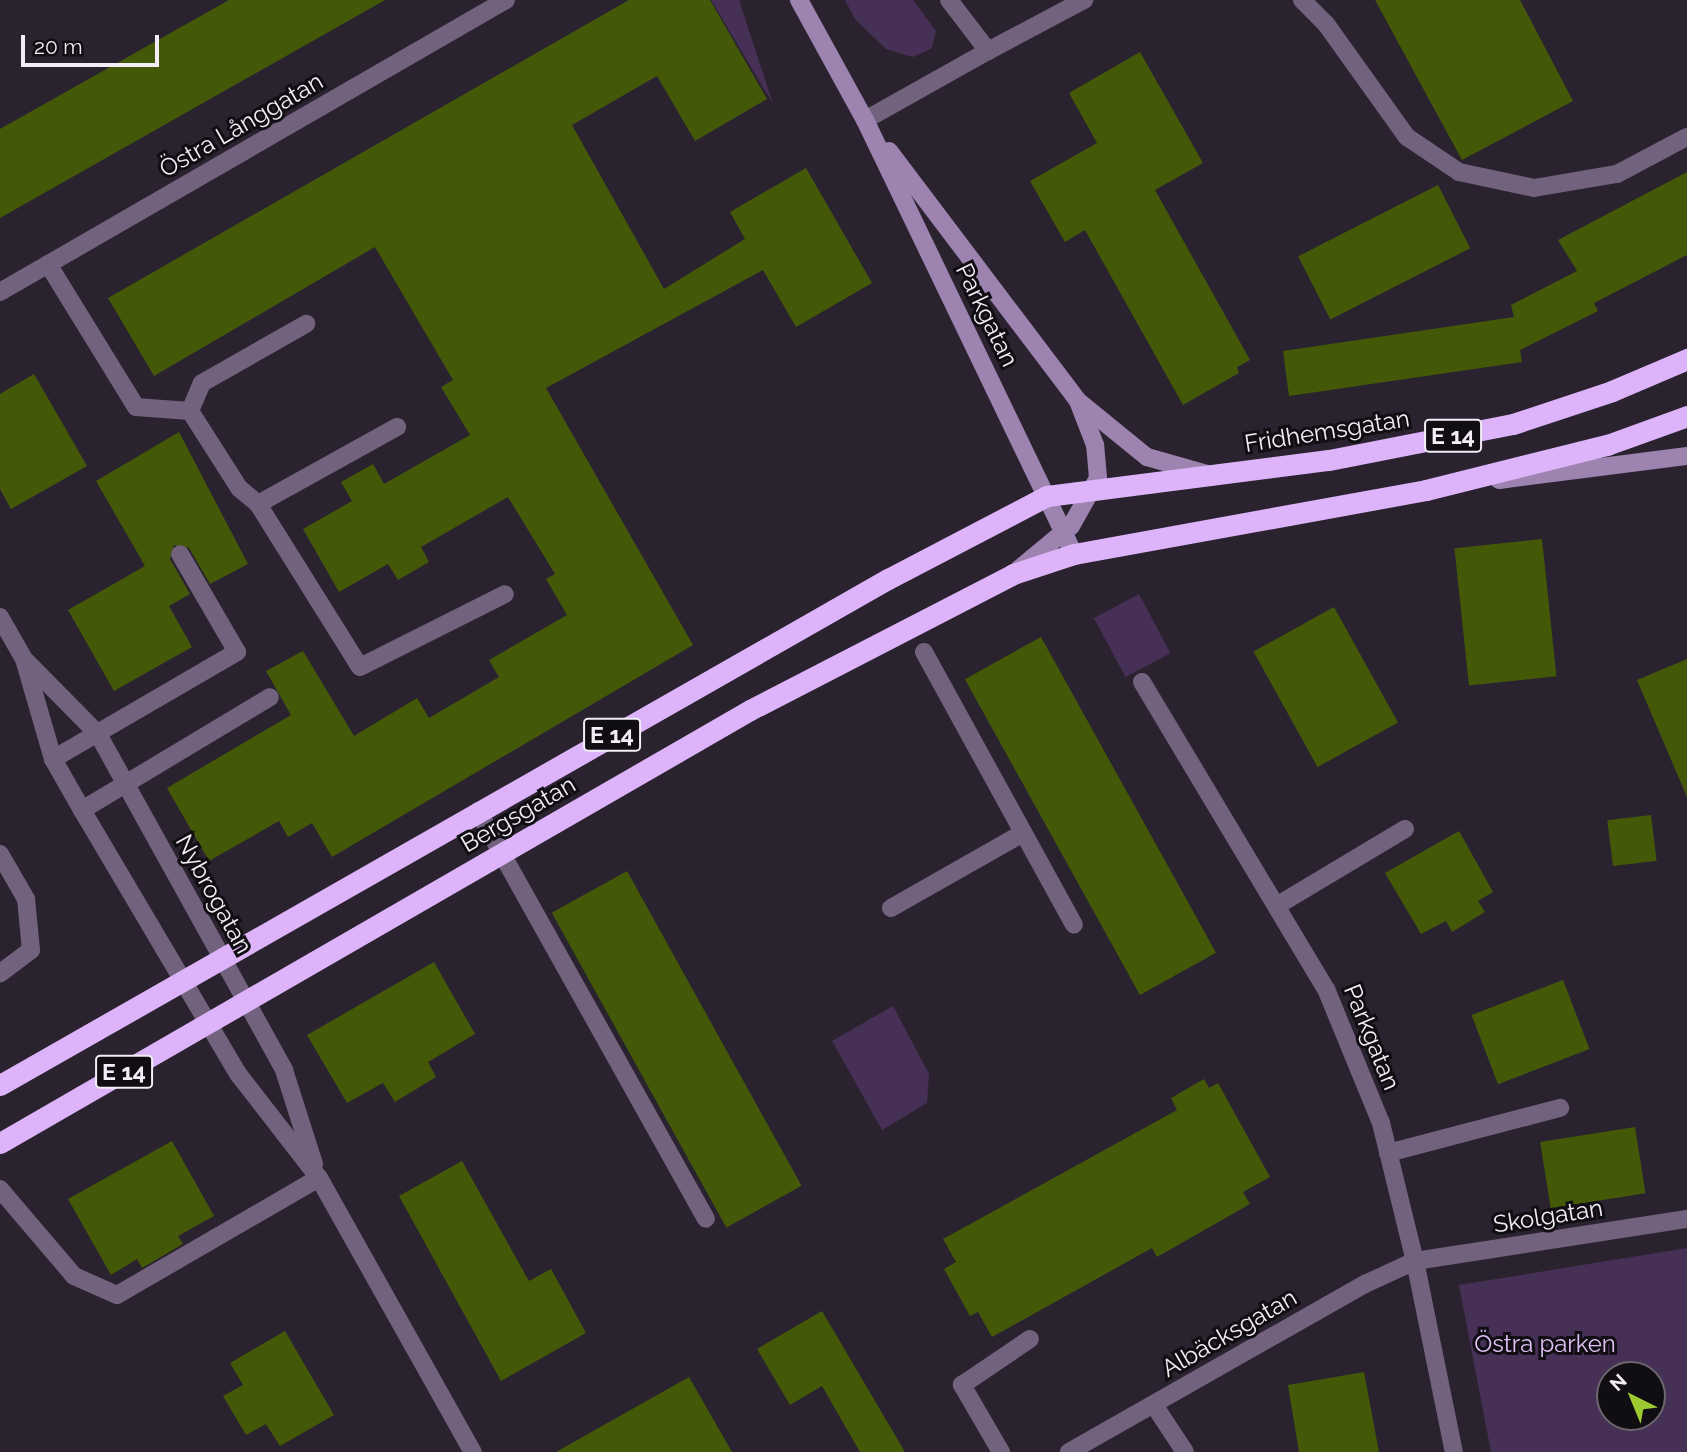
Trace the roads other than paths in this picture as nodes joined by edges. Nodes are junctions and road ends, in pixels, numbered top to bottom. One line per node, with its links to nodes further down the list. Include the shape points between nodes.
1 (506, 0): 9 (street, Östra Långgatan)
2 (799, 0): 7 (main road, Parkgatan)
3 (949, 0): 6 (street)
4 (1084, 0): 6 (street)
5 (1302, 0): 8 (street, via 1326,24 1407,138 1459,172 1534,188 1617,174)
6 (988, 51): 7 (street)
7 (865, 120): 13 (main road, Parkgatan); 21 (main road, Parkgatan)
8 (1687, 137)
9 (48, 264): 10 (street, Östra Långgatan); 14 (street, via 136,407)
10 (0, 292)
11 (306, 324): 14 (street, via 202,383)
12 (1687, 359): 18 (highway, Fridhemsgatan / E 14, via 1612,391 1513,424 1329,460)
13 (1078, 401): 18 (main road, Parkgatan, via 1147,457); 19 (main road, Parkgatan, via 1095,445 1098,478)
14 (190, 411): 22 (street, via 239,488)
15 (1687, 416): 20 (highway, E 14, via 1607,445)
16 (397, 427): 22 (street)
17 (1687, 456): 20 (main road)
18 (1210, 475): 19 (highway, Fridhemsgatan / E 14)
19 (1091, 490): 21 (highway, Fridhemsgatan / E 14); 23 (main road, Parkgatan)
20 (1426, 490): 25 (highway, E 14)
21 (1046, 496): 23 (main road, Parkgatan); 37 (highway, Bergsgatan / E 14, via 887,579)
22 (258, 504): 27 (street, via 360,667)
23 (1064, 532): 25 (main road, Parkgatan); 26 (main road, Parkgatan)
24 (180, 554): 33 (street, via 237,652)
25 (1074, 554): 26 (highway, Bergsgatan / E 14)
26 (1013, 574): 41 (highway, Bergsgatan / E 14, via 766,701)
27 (505, 594)
28 (0, 617): 30 (street, Nybrogatan)
29 (924, 652): 39 (street)
30 (24, 659): 33 (street, Nybrogatan); 34 (street, Nybrogatan)
31 (1142, 682): 42 (street, Parkgatan)
32 (270, 697): 35 (street)
33 (98, 734): 34 (street); 35 (street, Nybrogatan)
34 (53, 759): 36 (street, Nybrogatan)
35 (126, 786): 36 (street); 45 (street, Nybrogatan)
36 (82, 810): 47 (street, Nybrogatan)
37 (478, 811): 41 (street); 45 (highway, Bergsgatan / E 14)
38 (1405, 829): 42 (street)
39 (1021, 834): 43 (street); 44 (street)
40 (0, 853): 46 (street, via 26,899 31,950)
41 (502, 854): 48 (highway, Bergsgatan / E 14); 56 (street)
42 (1278, 905): 53 (street, Parkgatan, via 1326,989)
43 (891, 908)
44 (1074, 925)
45 (221, 958): 47 (highway, Bergsgatan / E 14); 48 (street, Nybrogatan)
46 (0, 973)
47 (182, 982): 49 (street, Nybrogatan); 50 (highway, Bergsgatan / E 14)
48 (247, 1001): 49 (highway, Bergsgatan / E 14); 54 (street, Nybrogatan, via 284,1070)
49 (206, 1024): 52 (highway, Bergsgatan / E 14); 54 (street, Nybrogatan, via 239,1075)
50 (0, 1085)
51 (1560, 1108): 53 (street)
52 (0, 1143)
53 (1388, 1153): 58 (street, Parkgatan)
54 (319, 1178): 55 (street, via 117,1295 74,1276); 61 (street, Nybrogatan)
55 (0, 1189)
56 (706, 1219)
57 (1687, 1219): 58 (street, Skolgatan)
58 (1415, 1261): 60 (street, Albäcksgatan, via 1364,1284); 65 (street, Parkgatan)
59 (1030, 1339): 62 (street, via 962,1385)
60 (1154, 1405): 63 (street, Albäcksgatan); 64 (street)
61 (473, 1452)
62 (1001, 1452)
63 (1069, 1452)
64 (1185, 1452)
65 (1454, 1452)

